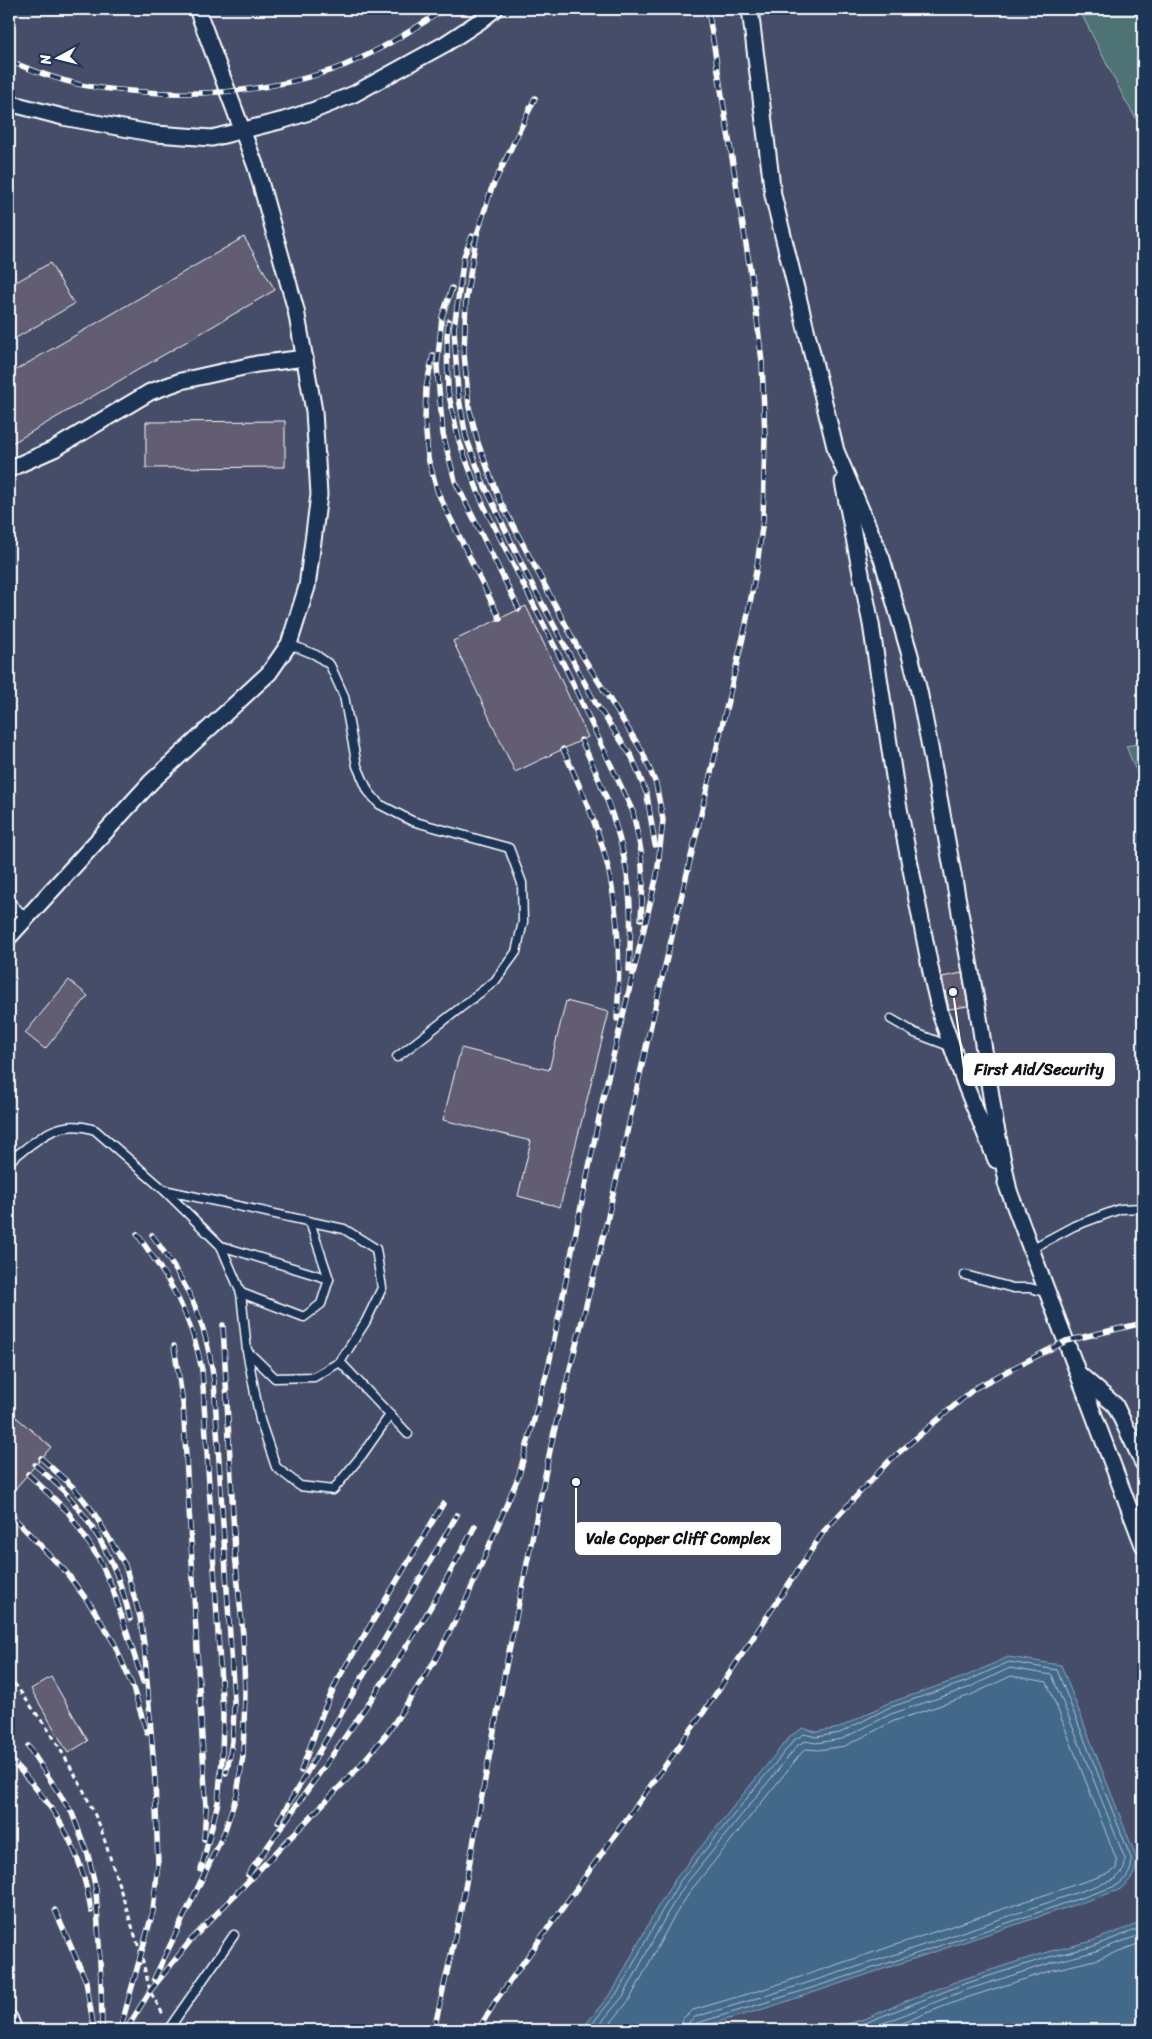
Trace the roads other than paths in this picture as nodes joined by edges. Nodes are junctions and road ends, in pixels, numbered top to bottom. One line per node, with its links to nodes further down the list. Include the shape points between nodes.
1 (197, 9): 5 (street)
2 (495, 9): 5 (street, via 445,44 354,94 312,112)
3 (750, 9): 7 (street, via 773,195)
4 (9, 103): 5 (street, via 63,117 156,134 212,138)
5 (243, 131): 6 (street, via 272,220)
6 (305, 358): 8 (street, via 257,364 181,381 150,392 54,449); 9 (street, via 314,411 319,495 307,587)
7 (836, 450): 14 (street, via 871,624 898,803 933,982); 18 (street, via 882,558 910,655 929,742)
8 (9, 469)
9 (289, 644): 11 (street, via 264,678 151,782); 15 (lane, via 316,655 330,665 344,696 357,766 368,791 379,804 412,821 509,848 522,883 523,922 516,952 495,981)
10 (9, 901): 11 (lane)
11 (25, 917): 12 (street)
12 (9, 937)
13 (891, 1019): 14 (lane, via 914,1033)
14 (952, 1047): 18 (street)
15 (397, 1056)
16 (9, 1161): 17 (lane, via 56,1128 80,1125 95,1130)
17 (164, 1190): 20 (lane); 21 (lane)
18 (1009, 1191): 22 (street)
19 (1143, 1208): 22 (lane, via 1120,1209 1074,1226)
20 (310, 1222): 24 (lane); 28 (lane, via 344,1230 376,1249 382,1288)
21 (221, 1246): 24 (lane); 25 (lane)
22 (1031, 1249): 26 (street)
23 (965, 1275): 26 (lane, via 1013,1288)
24 (329, 1279): 25 (lane, via 321,1304 304,1317)
25 (241, 1293): 27 (lane)
26 (1048, 1293): 29 (street)
27 (247, 1351): 28 (lane, via 275,1378 314,1377); 30 (lane, via 260,1420 276,1467 300,1486 333,1490)
28 (340, 1362): 30 (lane)
29 (1078, 1373): 32 (street, via 1115,1405); 33 (street)
30 (390, 1415): 31 (lane)
31 (408, 1434)
32 (1143, 1463)
33 (1143, 1545)
34 (234, 1934): 36 (lane)
35 (9, 2018): 37 (street)
36 (169, 2029)
37 (14, 2030)

